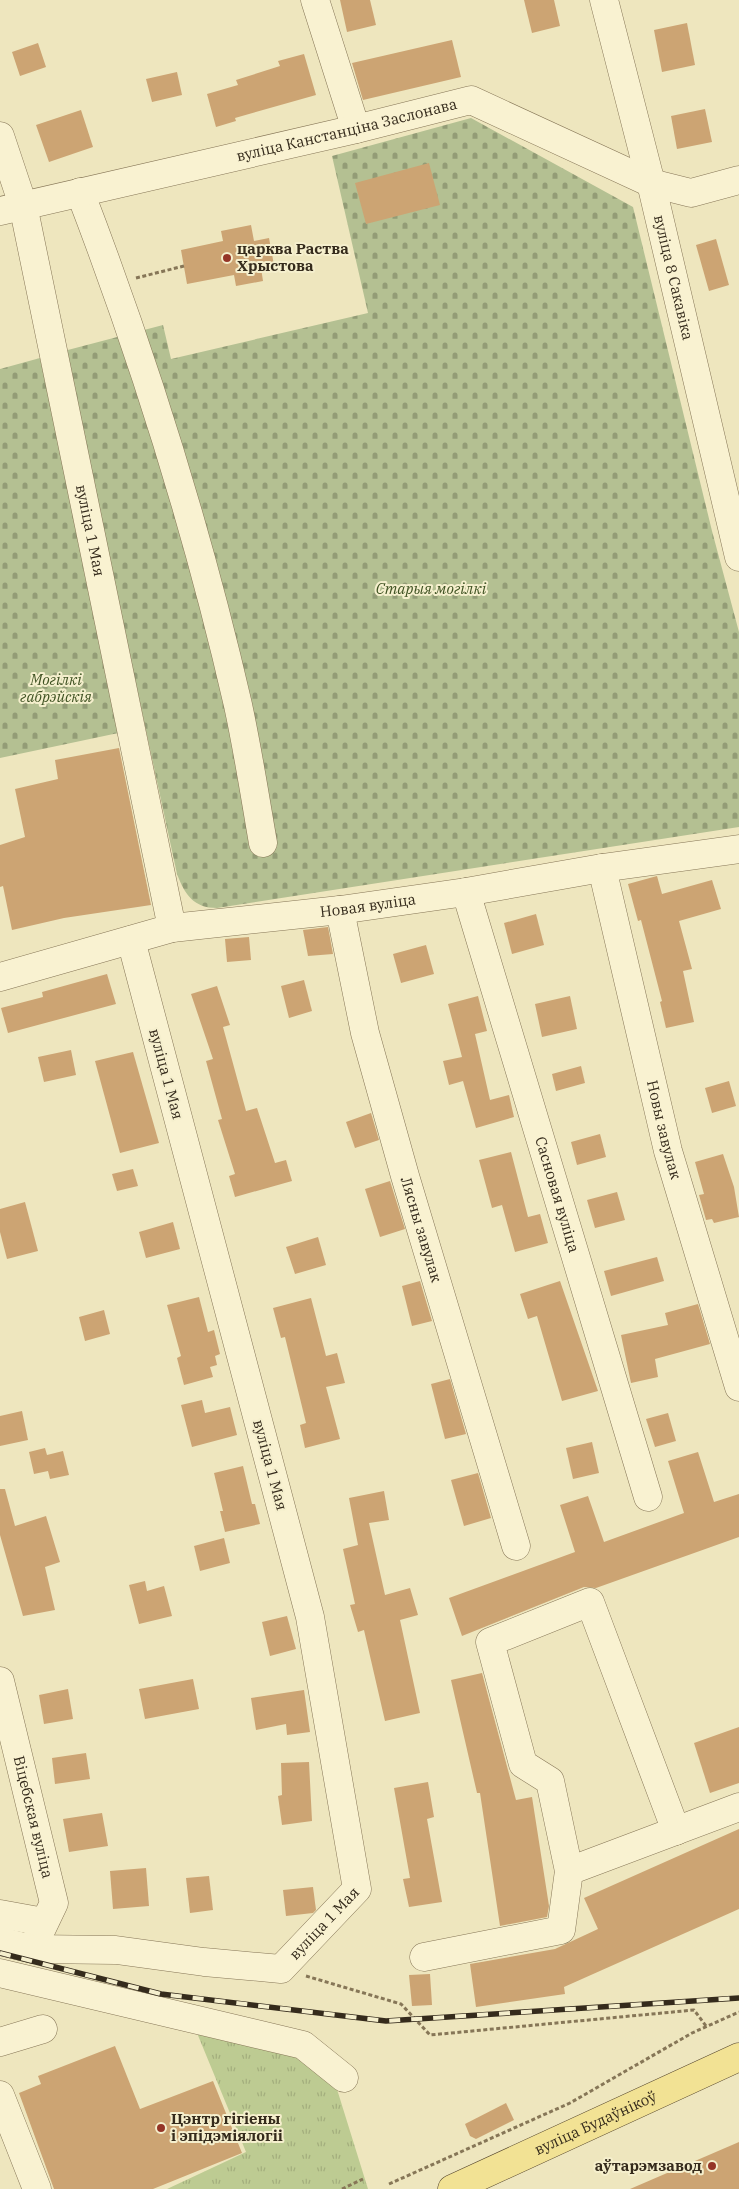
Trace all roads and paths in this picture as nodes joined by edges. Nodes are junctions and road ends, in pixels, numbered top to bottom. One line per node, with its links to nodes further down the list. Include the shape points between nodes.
1 (315, 0): 3 (street)
2 (604, 0): 6 (street, вуліца 8 Сакавіка)
3 (356, 129): 6 (street, вуліца Канстанціна Заслонава, via 471,100); 7 (street, вуліца Канстанціна Заслонава)
4 (0, 136): 8 (street, вуліца 1 Мая)
5 (739, 180): 6 (street, вуліца Канстанціна Заслонава, via 691,194)
6 (651, 183): 11 (street, вуліца 8 Сакавіка)
7 (80, 192): 8 (street, вуліца Канстанціна Заслонава); 10 (street)
8 (12, 208): 17 (street, вуліца 1 Мая)
9 (184, 266): 10 (path, via 134,278)
10 (116, 286): 12 (street, via 199,549 238,707)
11 (739, 556)
12 (263, 843)
13 (739, 849): 14 (street, Новая вуліца)
14 (602, 868): 15 (street, Новая вуліца); 20 (street, Новы завулак, via 668,1151)
15 (466, 892): 16 (street, Новая вуліца); 21 (street, Сасновая вуліца)
16 (340, 910): 17 (street, Новая вуліца); 22 (street, Лясны завулак, via 365,1033 404,1176)
17 (172, 928): 18 (street, Новая вуліца)
18 (131, 940): 19 (street, Новая вуліца); 32 (street, вуліца 1 Мая, via 310,1616 357,1889)
19 (0, 977)
20 (739, 1387)
21 (648, 1497)
22 (516, 1546)
23 (0, 1681): 28 (street, Віцебская вуліца, via 54,1903)
24 (739, 1807): 25 (street)
25 (676, 1831): 26 (street); 26 (street, via 590,1602 490,1642 523,1764 550,1781)
26 (569, 1871): 31 (street, via 561,1930)
27 (0, 1914): 28 (street)
28 (44, 1922): 30 (street, Віцебская вуліца)
29 (0, 1941): 30 (street)
30 (32, 1949): 32 (street, via 116,1950)
31 (424, 1957)
32 (281, 1969): 35 (path, via 401,2004 430,2035 694,2010)
33 (0, 1973): 39 (street, via 303,2045)
34 (739, 2012): 35 (path)
35 (706, 2026): 42 (path, via 570,2103)
36 (43, 2029): 37 (street)
37 (0, 2042)
38 (739, 2057): 45 (main road, вуліца Будаўнікоў)
39 (344, 2078)
40 (0, 2095): 43 (street)
41 (363, 2179): 44 (path)
42 (389, 2184)
43 (37, 2189)
44 (342, 2189)
45 (452, 2189)

